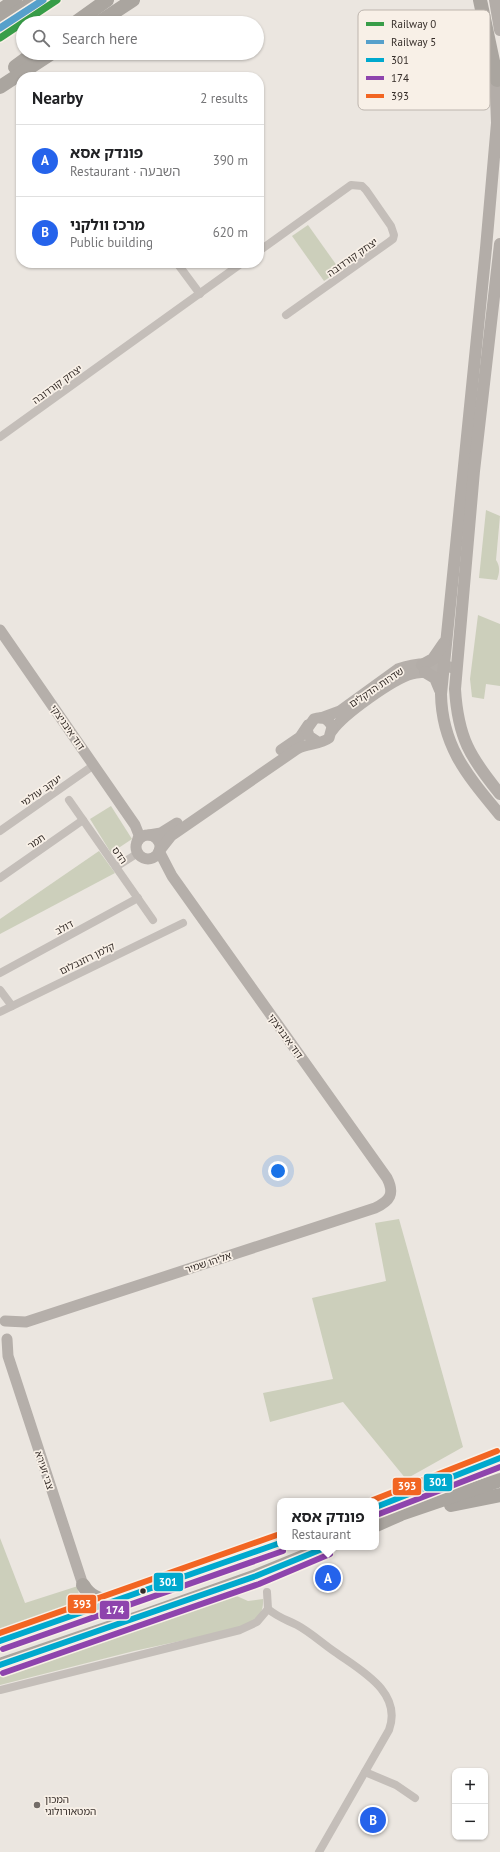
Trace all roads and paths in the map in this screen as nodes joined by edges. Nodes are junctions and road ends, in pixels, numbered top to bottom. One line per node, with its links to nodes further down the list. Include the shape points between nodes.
1 (15, 0): 10 (highway)
2 (35, 0): 13 (highway)
3 (107, 0): 11 (highway)
4 (132, 0): 12 (highway)
5 (480, 0): 8 (highway)
6 (483, 0): 9 (main road)
7 (495, 0): 14 (main road)
8 (482, 10)
9 (485, 10)
10 (0, 11)
11 (85, 16)
12 (108, 16)
13 (0, 25)
14 (500, 30)
15 (490, 34): 22 (main road)
16 (490, 47): 22 (highway)
17 (24, 60): 21 (highway)
18 (41, 60): 19 (highway)
19 (23, 72)
20 (16, 77): 23 (highway)
21 (0, 78)
22 (497, 80): 32 (main road, via 497,123 486,248)
23 (0, 87)
24 (500, 244): 35 (main road, via 474,472)
25 (264, 247): 29 (street, יצחק קורדובה, via 351,185 362,186 366,190 393,230 393,239 390,242)
26 (181, 268): 28 (street)
27 (235, 268): 28 (street, יצחק קורדובה)
28 (200, 294): 30 (street, יצחק קורדובה)
29 (286, 315)
30 (0, 437)
31 (0, 630): 41 (street, דוד איבניצקי)
32 (445, 641): 33 (main road); 34 (main road)
33 (424, 668): 34 (street, שדרות הדקלים); 36 (main road, via 435,678); 37 (street, שדרות הדקלים, via 405,666 398,669 340,711); 39 (street, שדרות הדקלים, via 393,683 340,720)
34 (442, 668): 35 (street, שדרות הדקלים); 36 (main road)
35 (456, 669): 42 (main road, via 456,710 460,730 473,759)
36 (441, 694): 44 (main road, via 442,715 457,759)
37 (322, 718): 38 (street, via 314,719); 39 (street, via 330,724)
38 (308, 725): 40 (street, via 309,736); 48 (street, via 300,737 286,747 166,830)
39 (332, 731): 40 (street, via 325,741)
40 (318, 742): 50 (street, via 308,743 297,749 171,836)
41 (94, 765): 46 (street, דוד איבניצקי); 47 (street, יעקב עולמי)
42 (500, 794)
43 (69, 800): 45 (street, הדס)
44 (500, 815)
45 (83, 820): 52 (street, הדס); 54 (street, תמר)
46 (135, 825): 48 (street, דוד איבניצקי); 49 (street, דוד איבניצקי, via 139,835)
47 (0, 831)
48 (149, 835): 49 (street, via 142,837); 50 (street, via 158,840)
49 (137, 848): 51 (street, via 143,858); 52 (street)
50 (160, 850): 51 (street, via 154,858); 53 (street, דוד איבניצקי)
51 (148, 859): 53 (street, דוד איבניצקי)
52 (116, 867): 55 (street, הדס)
53 (172, 876): 62 (street, דוד איבניצקי, via 387,1178 392,1190)
54 (0, 878)
55 (138, 898): 56 (street, הדס); 58 (street, דולב)
56 (153, 920)
57 (183, 923): 60 (street, קלמן רוזנבלום)
58 (0, 973)
59 (0, 990): 60 (street)
60 (12, 1006): 61 (street, קלמן רוזנבלום)
61 (0, 1012)
62 (388, 1199): 64 (street, אליהו שמיר, via 375,1208)
63 (2, 1320): 64 (street, אליהו שמיר); 65 (street, via 10,1329)
64 (26, 1322): 65 (street, אליהו שמיר)
65 (4, 1341): 74 (street, צבי זעירא)
66 (500, 1458): 69 (highway)
67 (500, 1480): 70 (highway)
68 (500, 1495): 71 (highway, via 463,1502)
69 (379, 1506)
70 (379, 1524)
71 (379, 1528)
72 (277, 1544): 76 (highway)
73 (319, 1550): 80 (highway, via 148,1615)
74 (82, 1585): 76 (highway, via 94,1597); 78 (highway, via 83,1604)
75 (267, 1592): 77 (street)
76 (115, 1601): 78 (highway)
77 (268, 1609): 81 (street, via 257,1622 240,1630); 82 (street, via 281,1619 297,1625 378,1683 388,1699 392,1721)
78 (75, 1615): 79 (highway)
79 (0, 1640)
80 (0, 1665)
81 (0, 1690)
82 (365, 1772): 83 (street, via 396,1785); 84 (street)
83 (414, 1798)
84 (319, 1852)

